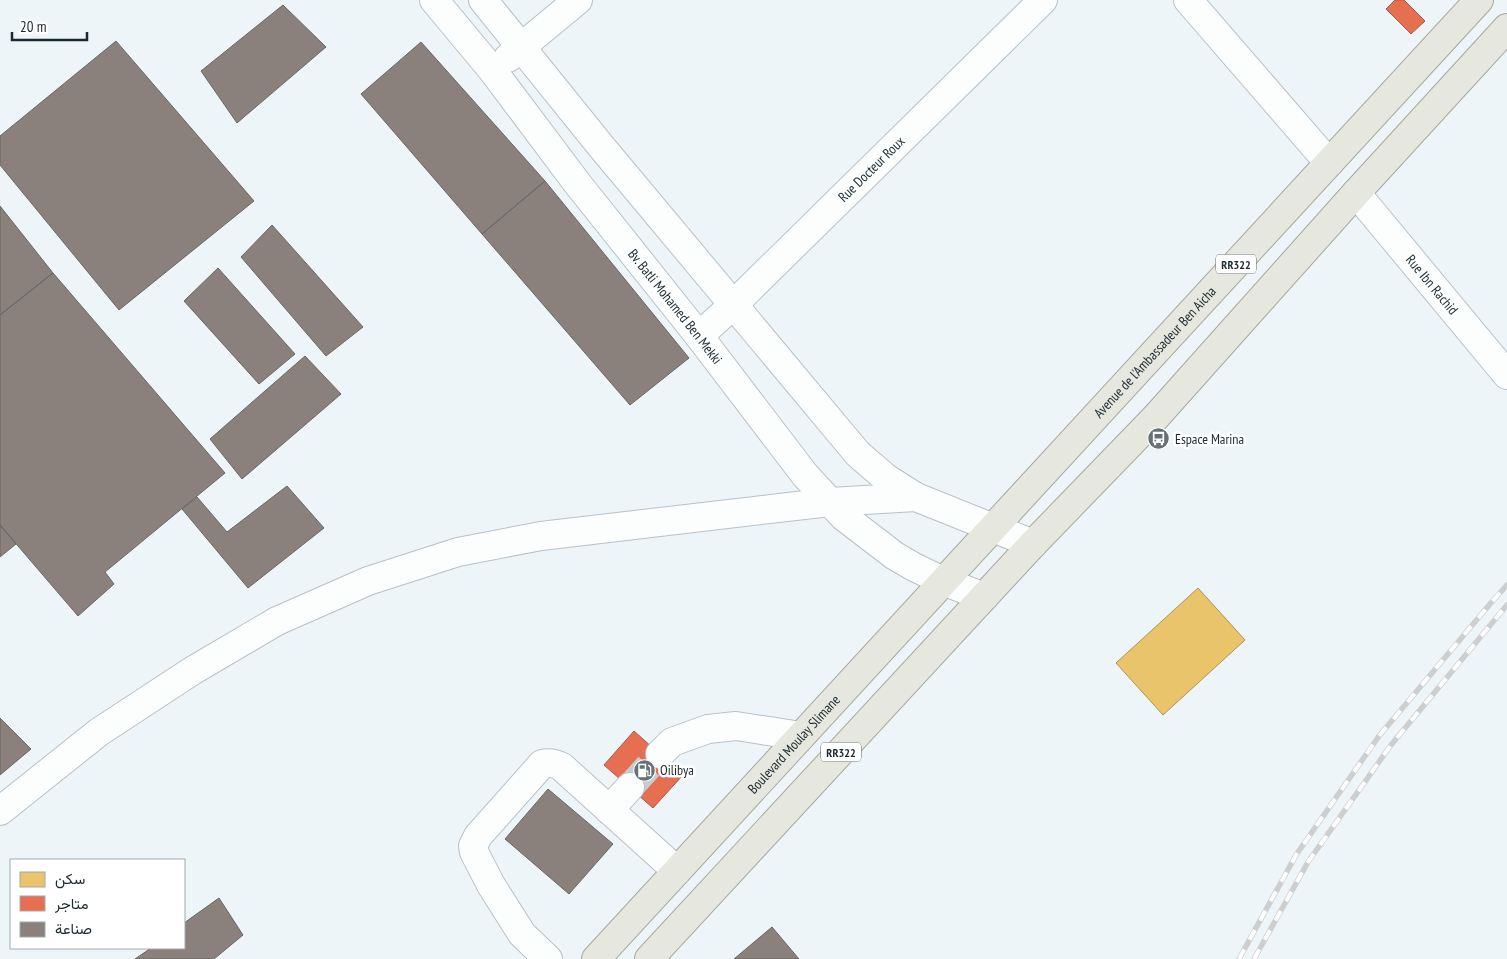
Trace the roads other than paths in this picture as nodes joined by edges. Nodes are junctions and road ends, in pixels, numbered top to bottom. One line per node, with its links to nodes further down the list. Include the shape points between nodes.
1 (434, 0): 9 (street, Bv. Batli Mohamed Ben Mekki)
2 (483, 0): 8 (street)
3 (578, 0): 8 (street)
4 (1043, 0): 12 (street, Rue Docteur Roux)
5 (1188, 0): 10 (street)
6 (1478, 0): 10 (main road, Avenue de l'Ambassadeur Ben Aicha / RR322)
7 (1507, 28): 11 (main road, RR322)
8 (522, 47): 9 (street); 12 (street)
9 (493, 71): 13 (street, Bv. Batli Mohamed Ben Mekki)
10 (1329, 164): 17 (main road, Avenue de l'Ambassadeur Ben Aicha / RR322)
11 (1356, 193): 14 (street, Rue Ibn Rachid); 18 (main road, RR322, via 1155,418)
12 (733, 305): 13 (street, Rue Docteur Roux); 15 (street, via 858,454 886,478)
13 (699, 336): 16 (street, Bv. Batli Mohamed Ben Mekki)
14 (1507, 375)
15 (916, 497): 16 (street); 17 (street)
16 (830, 502): 19 (street, Bv. Batli Mohamed Ben Mekki, via 844,518 895,556); 25 (street, via 541,536 458,552 368,581 277,621 192,671 99,732)
17 (994, 528): 18 (street); 19 (main road, Boulevard Moulay Slimane / RR322)
18 (1033, 544): 20 (main road, RR322)
19 (943, 581): 20 (street, Bv. Batli Mohamed Ben Mekki); 21 (main road, Boulevard Moulay Slimane / RR322)
20 (984, 597): 29 (main road, RR322)
21 (801, 736): 22 (street, via 736,726 708,729 672,742); 26 (main road, Boulevard Moulay Slimane / RR322)
22 (660, 754)
23 (630, 787): 24 (street)
24 (609, 810): 26 (street); 27 (street, via 562,767 549,762 536,769 475,841 476,857 505,909 522,934)
25 (0, 811)
26 (677, 871): 28 (main road, Boulevard Moulay Slimane / RR322)
27 (548, 959)
28 (596, 959)
29 (649, 959)

